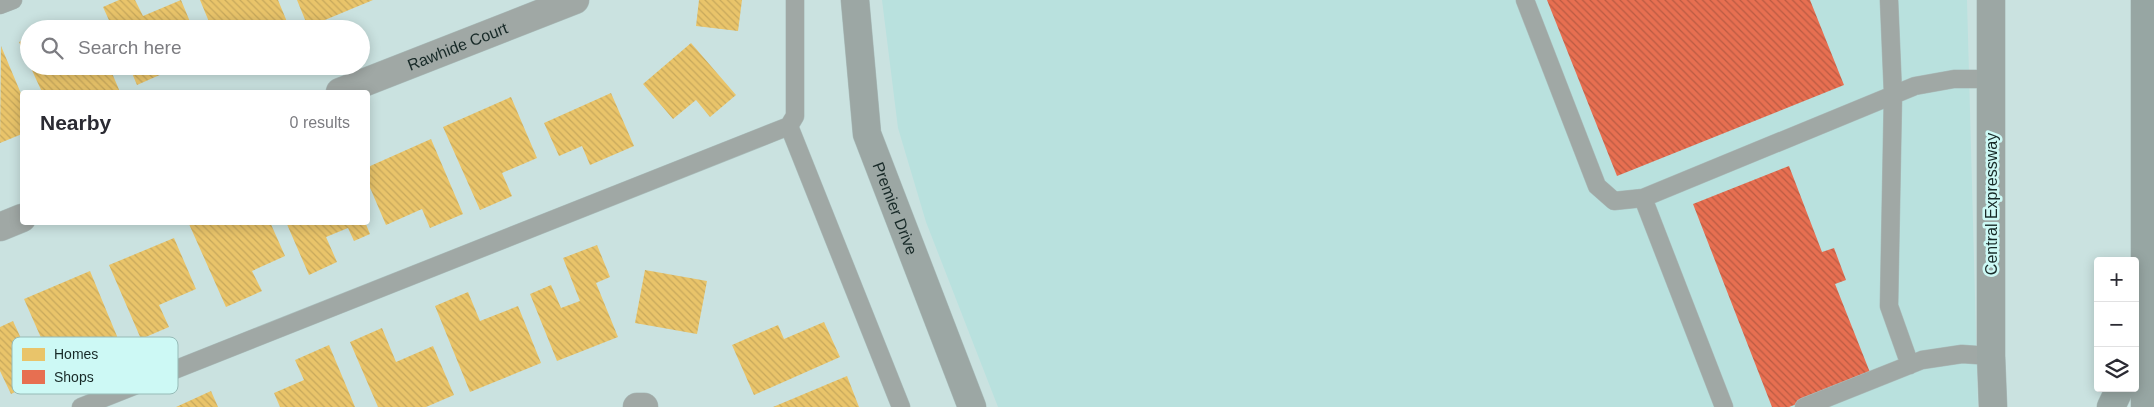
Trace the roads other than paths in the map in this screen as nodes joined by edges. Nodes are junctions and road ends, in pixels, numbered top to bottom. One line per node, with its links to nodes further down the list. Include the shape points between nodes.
1 (13, 0): 9 (lane)
2 (575, 0): 11 (street, Rawhide Court)
3 (795, 0): 13 (lane, via 795,116)
4 (855, 0): 27 (street, Premier Drive, via 867,134)
5 (1525, 0): 14 (lane, via 1597,186 1614,201)
6 (1889, 0): 12 (lane)
7 (1991, 0): 10 (street, Central Expressway)
8 (2146, 0): 17 (highway)
9 (0, 5)
10 (1991, 79): 12 (lane, via 1954,79 1915,86); 18 (street, Central Expressway)
11 (345, 90)
12 (1893, 94): 14 (lane); 19 (lane, via 1889,306)
13 (789, 126): 20 (lane); 26 (lane)
14 (1643, 198): 28 (lane)
15 (20, 219): 16 (street)
16 (0, 227)
17 (2140, 349): 32 (highway)
18 (1991, 356): 19 (lane, via 1962,354); 30 (street, Central Expressway)
19 (1910, 365): 29 (lane)
20 (178, 369)
21 (2118, 392): 31 (highway)
22 (114, 394): 23 (lane)
23 (81, 407)
24 (638, 407): 25 (street)
25 (644, 407)
26 (901, 407)
27 (972, 407)
28 (1724, 407)
29 (1804, 407)
30 (1993, 407)
31 (2111, 407)
32 (2145, 407)

